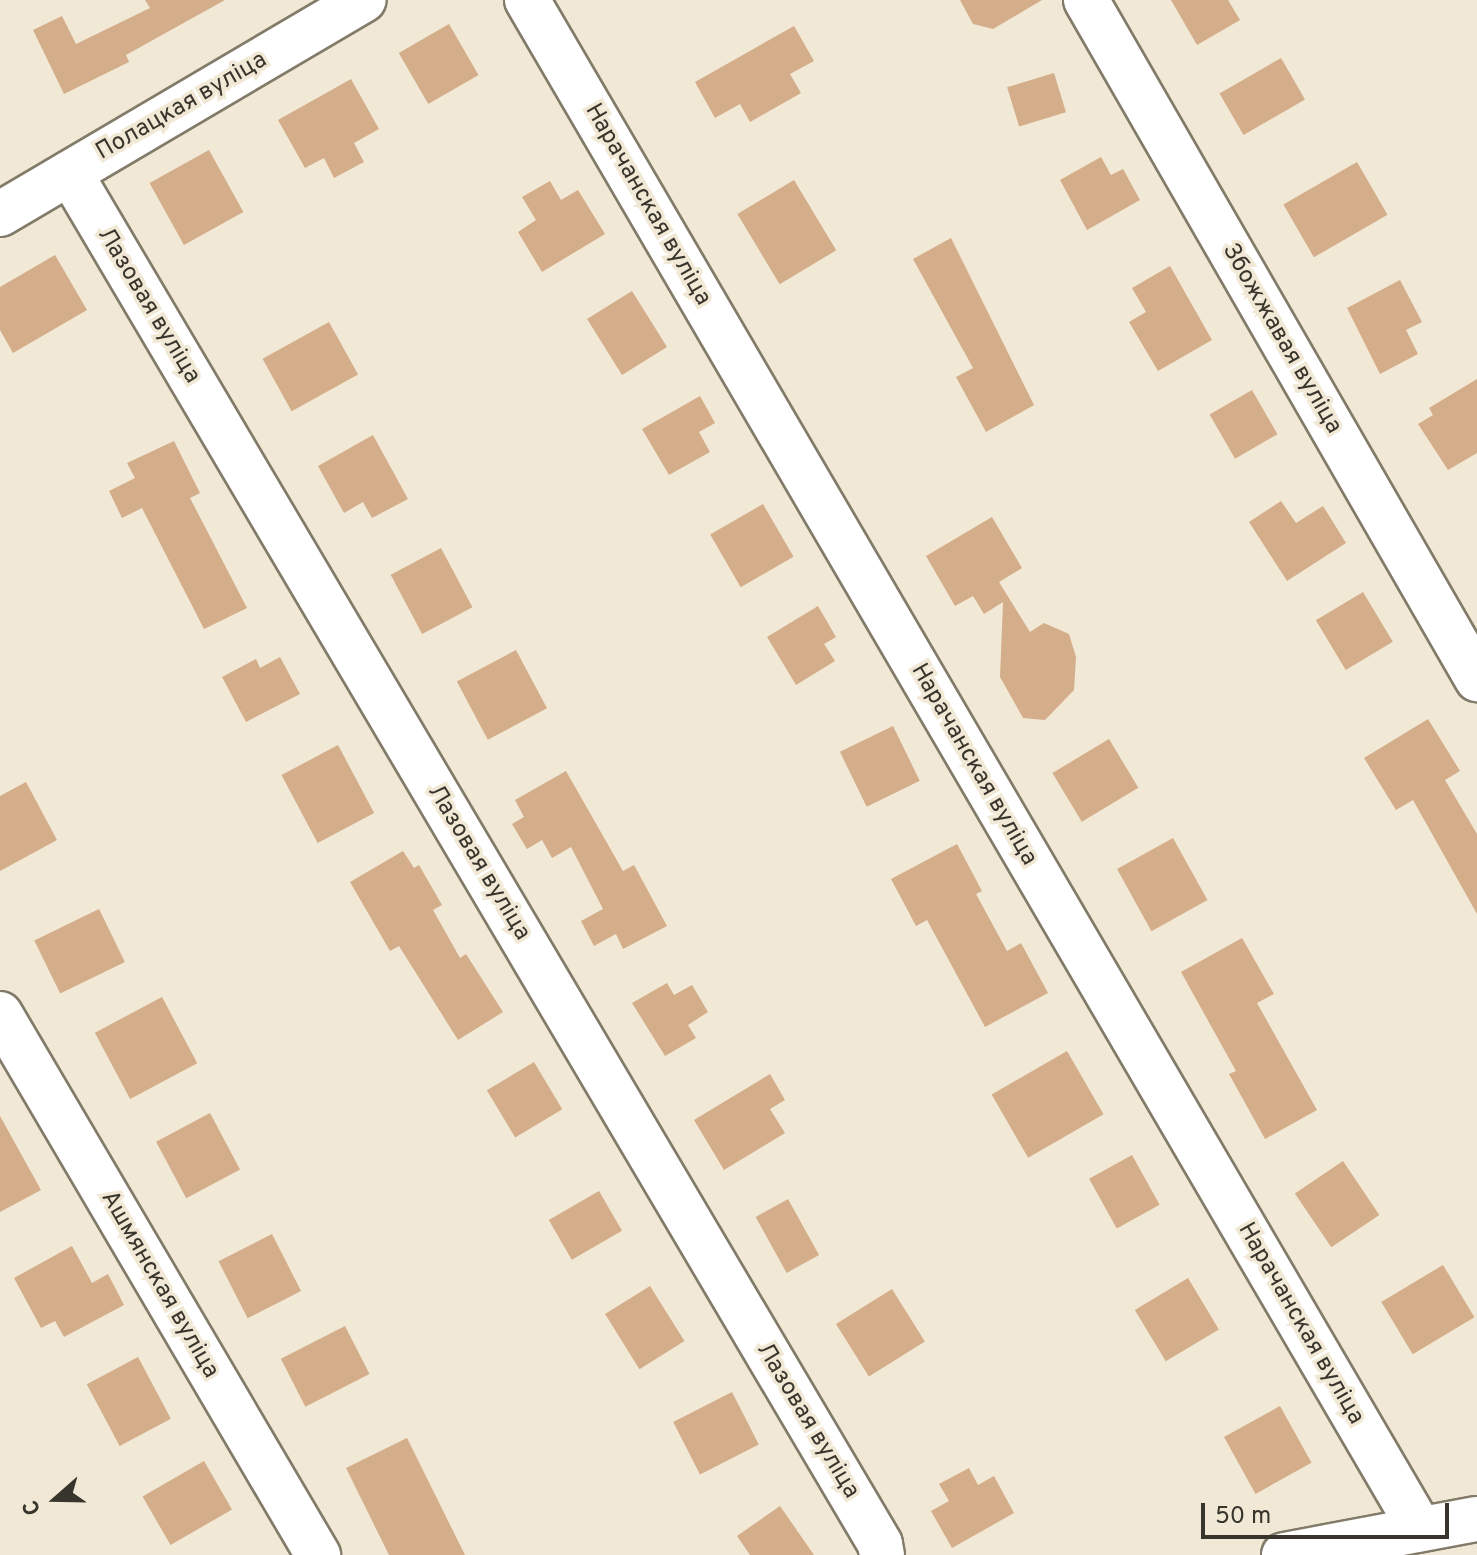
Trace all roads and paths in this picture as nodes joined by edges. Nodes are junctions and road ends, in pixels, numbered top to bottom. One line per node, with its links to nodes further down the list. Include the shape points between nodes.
1 (364, 0): 4 (street, Полацкая вуліца)
2 (527, 0): 9 (street, Нарачанская вуліца)
3 (1086, 0): 6 (street, Збожжавая вуліца)
4 (70, 173): 5 (street, Полацкая вуліца); 11 (street, Лазовая вуліца)
5 (0, 214)
6 (1477, 679)
7 (0, 1014): 10 (street, Ашмянская вуліца)
8 (1477, 1519): 9 (street)
9 (1420, 1529): 12 (street)
10 (318, 1555)
11 (882, 1555)
12 (1284, 1555)

